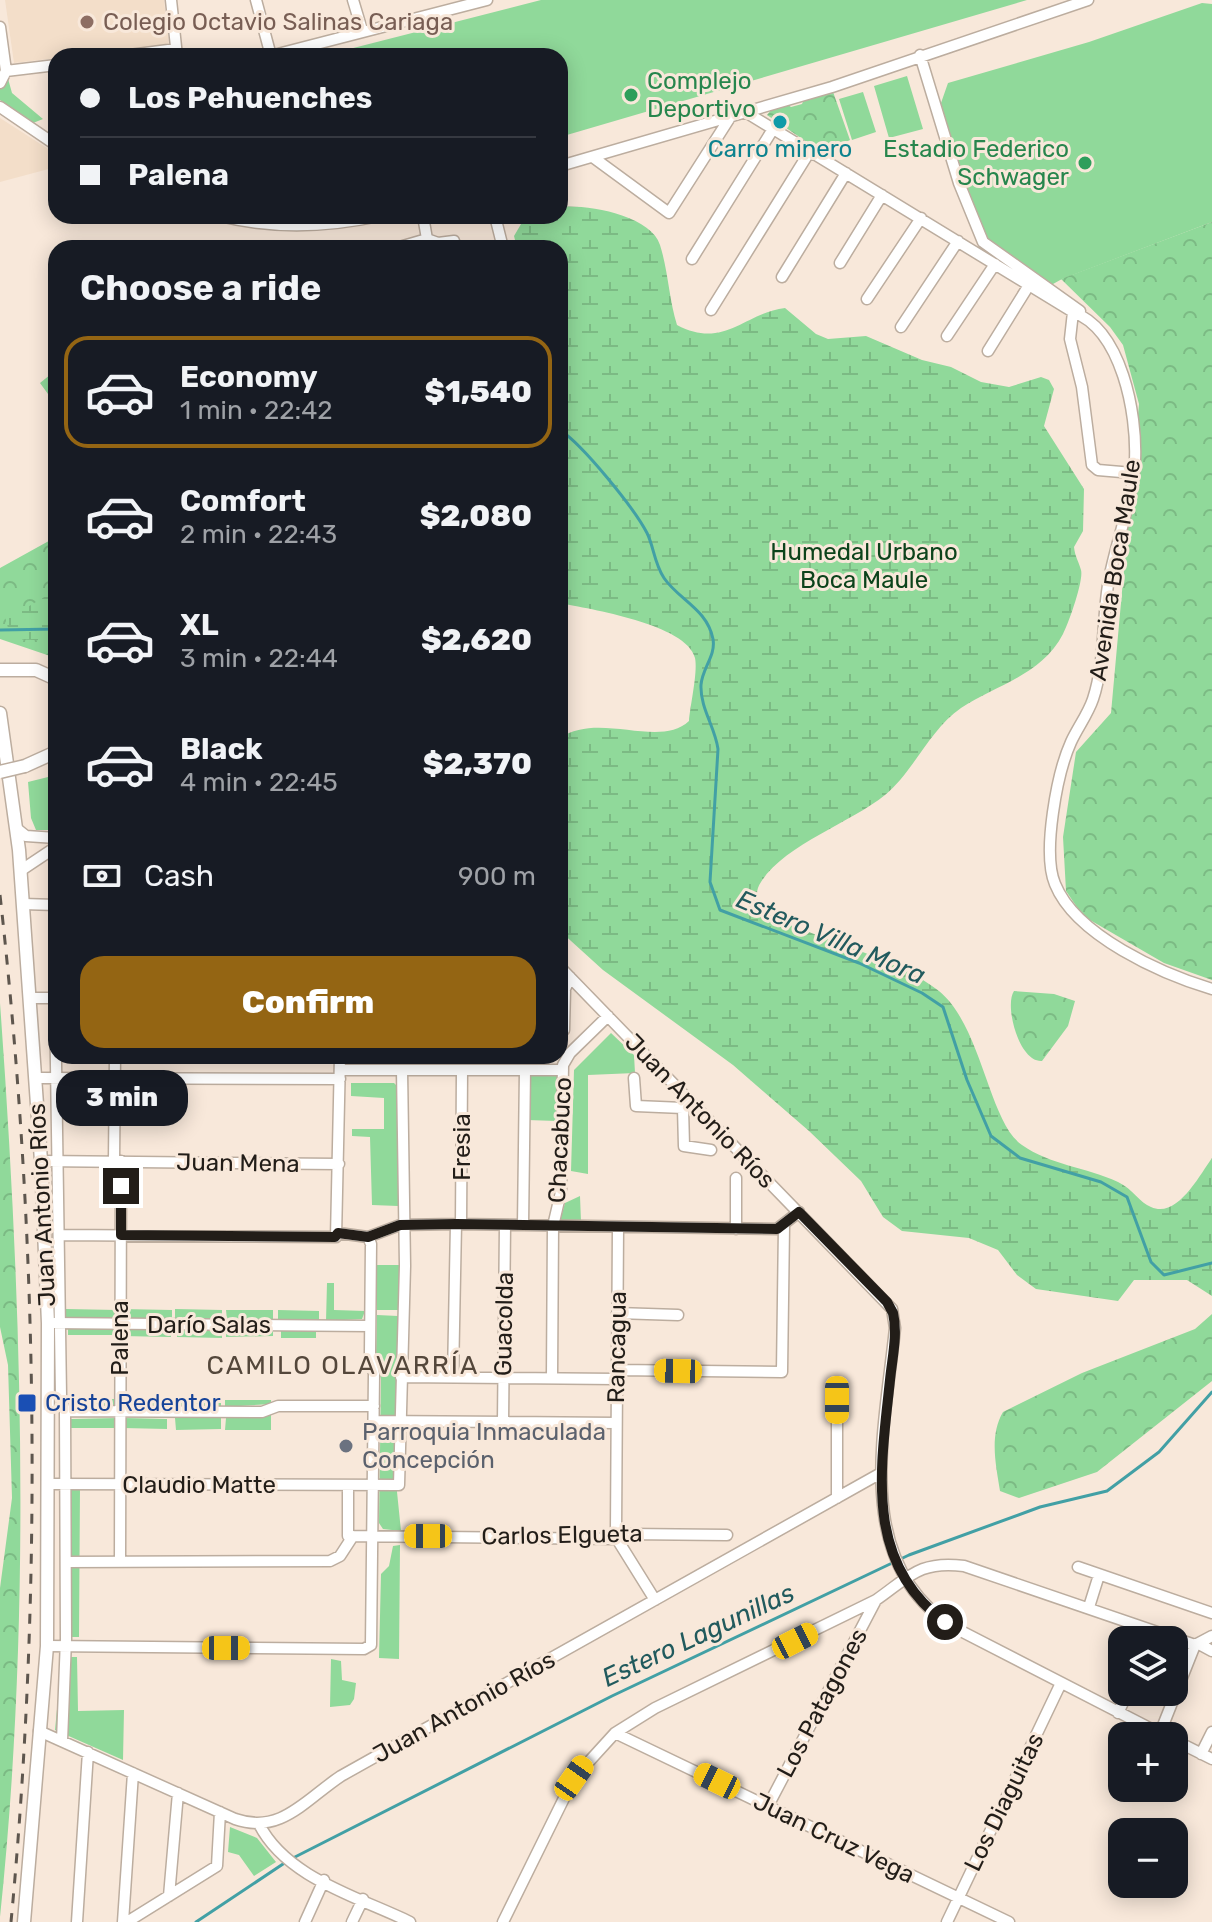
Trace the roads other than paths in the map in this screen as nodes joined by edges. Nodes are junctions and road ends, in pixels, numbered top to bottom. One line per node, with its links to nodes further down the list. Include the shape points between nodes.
1 (171, 0): 8 (street)
2 (256, 0): 9 (street)
3 (353, 0): 7 (street)
4 (487, 0): 7 (street)
5 (1088, 0): 11 (street)
6 (0, 27): 13 (street)
7 (362, 30): 10 (street)
8 (177, 48)
9 (269, 48)
10 (299, 48)
11 (920, 55): 16 (street); 40 (street, Avenida Boca Maule, via 983,242)
12 (48, 66): 13 (street)
13 (6, 71): 14 (street)
14 (0, 83)
15 (0, 107): 20 (street)
16 (747, 113): 17 (street); 18 (street)
17 (729, 119): 23 (street); 23 (street, via 669,213)
18 (773, 129): 22 (street); 32 (street)
19 (48, 134): 20 (street)
20 (41, 136): 21 (street)
21 (48, 140)
22 (810, 151): 25 (street); 38 (street)
23 (594, 158): 24 (street)
24 (568, 164)
25 (846, 173): 26 (street); 35 (street)
26 (882, 195): 27 (street); 33 (street)
27 (921, 218): 31 (street); 37 (street)
28 (424, 224): 29 (street)
29 (427, 239): 30 (street)
30 (424, 240)
31 (958, 241): 34 (street); 41 (street)
32 (692, 259)
33 (840, 263)
34 (995, 264): 36 (street); 42 (street)
35 (782, 277)
36 (1029, 285): 39 (street); 43 (street)
37 (867, 299)
38 (711, 310)
39 (1073, 312): 40 (street); 44 (street, via 1070,339 1092,465)
40 (1087, 317): 44 (street, Avenida Boca Maule, via 1119,363 1134,446)
41 (901, 327)
42 (947, 336)
43 (988, 351)
44 (1133, 473): 60 (street, Avenida Boca Maule, via 1108,585 1097,686 1063,765 1051,870 1062,899 1092,929 1165,972)
45 (0, 670): 46 (main road, via 36,670)
46 (48, 675)
47 (0, 713): 52 (main road, Juan Antonio Ríos)
48 (48, 756): 50 (main road)
49 (48, 763): 50 (main road)
50 (29, 765): 51 (main road, bridge)
51 (0, 772)
52 (16, 828): 53 (street, via 26,836); 55 (main road, Juan Antonio Ríos)
53 (48, 837)
54 (48, 852): 55 (street)
55 (20, 871): 56 (main road, Juan Antonio Ríos)
56 (23, 904): 57 (street); 61 (main road, Juan Antonio Ríos)
57 (48, 905)
58 (570, 977): 59 (street); 63 (street, Juan Antonio Ríos)
59 (568, 982)
60 (1212, 989)
61 (30, 998): 62 (street); 76 (main road, Juan Antonio Ríos)
62 (48, 998)
63 (608, 1016): 64 (street, Chacabuco); 80 (street, Juan Antonio Ríos)
64 (568, 1056)
65 (56, 1064): 77 (street)
66 (115, 1064): 78 (street, Palena)
67 (340, 1064): 75 (street)
68 (380, 1064): 70 (street)
69 (565, 1064): 74 (street, Chacabuco)
70 (380, 1070): 71 (street); 75 (street)
71 (402, 1070): 72 (street); 89 (street)
72 (462, 1070): 73 (street); 88 (street, Fresia)
73 (525, 1070): 74 (street); 91 (street)
74 (563, 1070): 92 (street, Chacabuco, via 561,1192)
75 (340, 1074): 78 (street); 85 (street)
76 (36, 1078): 77 (street); 82 (main road, Juan Antonio Ríos)
77 (56, 1078): 78 (street); 83 (street)
78 (115, 1078): 84 (street, Palena)
79 (634, 1078): 80 (street, via 636,1106)
80 (687, 1104): 81 (street, via 684,1146); 87 (street, Juan Antonio Ríos)
81 (711, 1150)
82 (41, 1161): 83 (street, Juan Mena); 102 (main road, Juan Antonio Ríos)
83 (59, 1161): 84 (street, Juan Mena); 97 (street)
84 (118, 1161): 85 (street, Juan Mena); 98 (street, Palena)
85 (339, 1164): 96 (street)
86 (736, 1178): 95 (street)
87 (799, 1212): 93 (street); 118 (street, Juan Antonio Ríos, via 893,1313)
88 (459, 1224): 89 (street); 90 (street); 107 (street, Fresia)
89 (404, 1225): 99 (street); 106 (street)
90 (505, 1225): 91 (street); 108 (street, Guacolda)
91 (523, 1225): 92 (street)
92 (553, 1226): 94 (street); 109 (street, Chacabuco)
93 (784, 1226): 95 (street); 105 (street, via 782,1372)
94 (618, 1227): 95 (street); 100 (street, Rancagua)
95 (736, 1229)
96 (338, 1234): 98 (street); 99 (street)
97 (61, 1235): 98 (street); 102 (street)
98 (121, 1235): 103 (street, Palena)
99 (368, 1237): 104 (street)
100 (617, 1313): 101 (street); 105 (street, Rancagua)
101 (678, 1315)
102 (54, 1323): 103 (street, Darío Salas); 112 (street); 119 (main road, Juan Antonio Ríos)
103 (120, 1324): 104 (street, Darío Salas); 113 (street, Palena)
104 (370, 1326): 111 (street)
105 (617, 1375): 109 (street); 117 (street, Rancagua)
106 (401, 1377): 107 (street); 115 (street)
107 (453, 1377): 108 (street)
108 (503, 1378): 109 (street); 116 (street, Guacolda)
109 (552, 1378)
110 (837, 1400): 124 (street)
111 (374, 1406): 113 (street); 114 (street)
112 (65, 1411): 113 (street); 120 (street)
113 (120, 1412): 121 (street, Palena)
114 (374, 1421): 115 (street); 123 (street)
115 (400, 1421): 116 (street); 123 (street, via 400,1484)
116 (503, 1422): 117 (street)
117 (616, 1423): 128 (street, Rancagua)
118 (881, 1473): 124 (street, Juan Antonio Ríos); 132 (street, Juan Antonio Ríos, via 884,1529)
119 (50, 1484): 120 (street, Claudio Matte); 142 (main road, Juan Antonio Ríos)
120 (66, 1484): 121 (street, Claudio Matte); 129 (street)
121 (120, 1484): 122 (street, Claudio Matte); 130 (street, Palena)
122 (348, 1486): 123 (street, Claudio Matte); 126 (street)
123 (374, 1486): 127 (street)
124 (837, 1498): 134 (street, Juan Antonio Ríos)
125 (727, 1535): 128 (street, Carlos Elgueta, via 627,1534)
126 (351, 1536): 127 (street, Carlos Elgueta); 130 (street, via 340,1556 330,1561)
127 (375, 1536): 128 (street, Carlos Elgueta); 143 (street, via 371,1645 364,1649)
128 (617, 1539): 134 (street)
129 (66, 1562): 130 (street); 143 (street)
130 (120, 1562)
131 (1078, 1567): 133 (street)
132 (902, 1570): 135 (street); 136 (street, via 964,1566); 145 (street, Juan Antonio Ríos, via 945,1622)
133 (1099, 1575): 136 (street); 137 (street)
134 (655, 1600): 161 (street, Juan Antonio Ríos, via 341,1776 292,1814)
135 (876, 1600): 152 (street, via 655,1708); 159 (street, Los Patagones)
136 (1089, 1607): 138 (street)
137 (1212, 1613)
138 (1132, 1626)
139 (1212, 1636): 141 (street)
140 (1188, 1643): 141 (street)
141 (1197, 1645): 144 (street); 149 (street)
142 (47, 1646): 143 (street); 150 (main road, Juan Antonio Ríos)
143 (66, 1647): 153 (street)
144 (1212, 1651)
145 (1061, 1683): 147 (street, Juan Antonio Ríos); 164 (street, Los Diaguitas)
146 (1121, 1706): 147 (street)
147 (1118, 1713): 148 (street, Juan Antonio Ríos)
148 (1136, 1722)
149 (1168, 1722)
150 (39, 1731): 153 (street); 167 (main road, Juan Antonio Ríos)
151 (1212, 1732): 156 (street)
152 (615, 1733): 159 (street, Juan Cruz Vega); 172 (street, via 574,1778)
153 (62, 1741): 155 (street)
154 (1188, 1747): 156 (street)
155 (88, 1752): 157 (street); 168 (street)
156 (1207, 1756)
157 (133, 1773): 158 (street); 169 (street)
158 (178, 1793): 160 (street); 163 (street)
159 (768, 1806): 164 (street, Juan Cruz Vega)
160 (220, 1812): 161 (street); 163 (street, via 217,1866)
161 (259, 1824): 162 (street, via 280,1855)
162 (324, 1880): 165 (street); 170 (street)
163 (169, 1896): 169 (street)
164 (958, 1898): 173 (street, Los Diaguitas); 174 (street, Juan Cruz Vega)
165 (363, 1899): 166 (street); 171 (street)
166 (404, 1921)
167 (24, 1922)
168 (77, 1922)
169 (125, 1922)
170 (305, 1922)
171 (352, 1922)
172 (503, 1922)
173 (947, 1922)
174 (1009, 1922)

